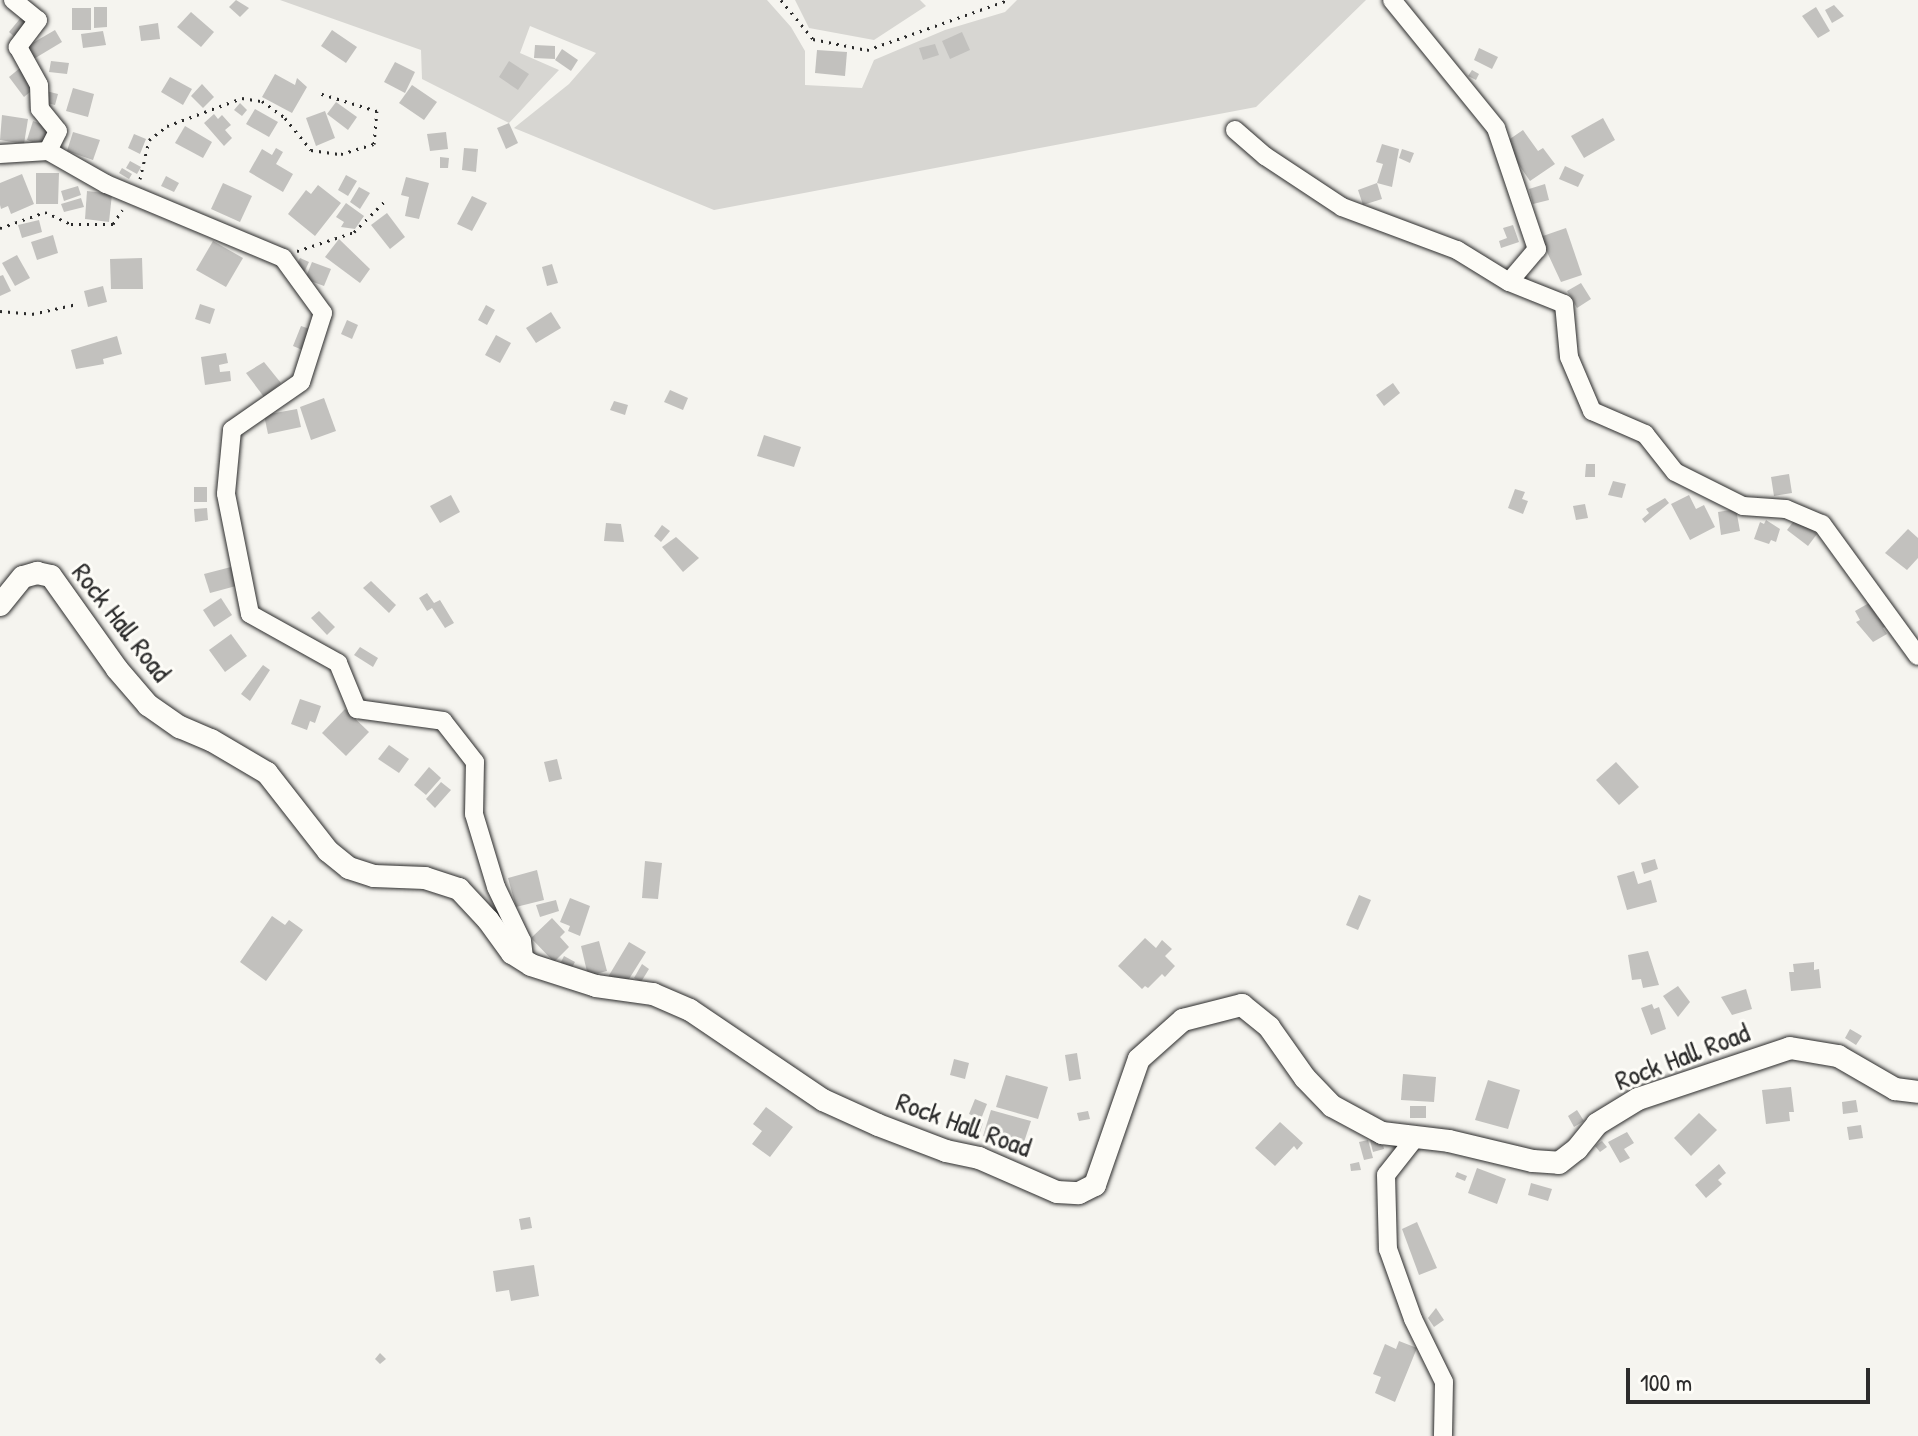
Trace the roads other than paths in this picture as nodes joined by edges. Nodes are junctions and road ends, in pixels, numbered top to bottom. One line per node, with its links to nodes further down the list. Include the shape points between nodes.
1 (13, 0): 4 (street, via 38,20 18,47 39,85 40,109 58,131)
2 (1392, 0): 6 (street, via 1496,128 1537,249)
3 (1235, 130): 6 (street, via 1342,207 1457,250)
4 (48, 151): 5 (street); 9 (street, via 106,184 283,258 323,313 301,382 232,430 226,494 250,614 338,663 357,709 443,721 475,762 474,814 496,887)
5 (0, 154)
6 (1509, 282): 8 (street, via 1564,304 1569,357 1592,411 1645,434 1675,472 1743,506 1786,509 1822,524)
7 (0, 605): 9 (street, Rock Hall Road, via 23,577 51,576 148,705 267,773 328,851 349,868 374,876 425,878 459,889 512,953)
8 (1918, 656)
9 (531, 965): 11 (street, Rock Hall Road, via 596,986 653,994 690,1010 823,1100 1057,1192 1079,1193 1095,1185 1139,1059 1183,1020 1242,1005 1269,1027 1332,1106 1382,1133)
10 (1918, 1092): 11 (street, Rock Hall Road, via 1895,1089 1838,1056 1790,1048 1638,1099 1597,1124 1559,1163)
11 (1416, 1137): 12 (street, via 1386,1175 1388,1249 1413,1319 1444,1382)
12 (1443, 1436)

